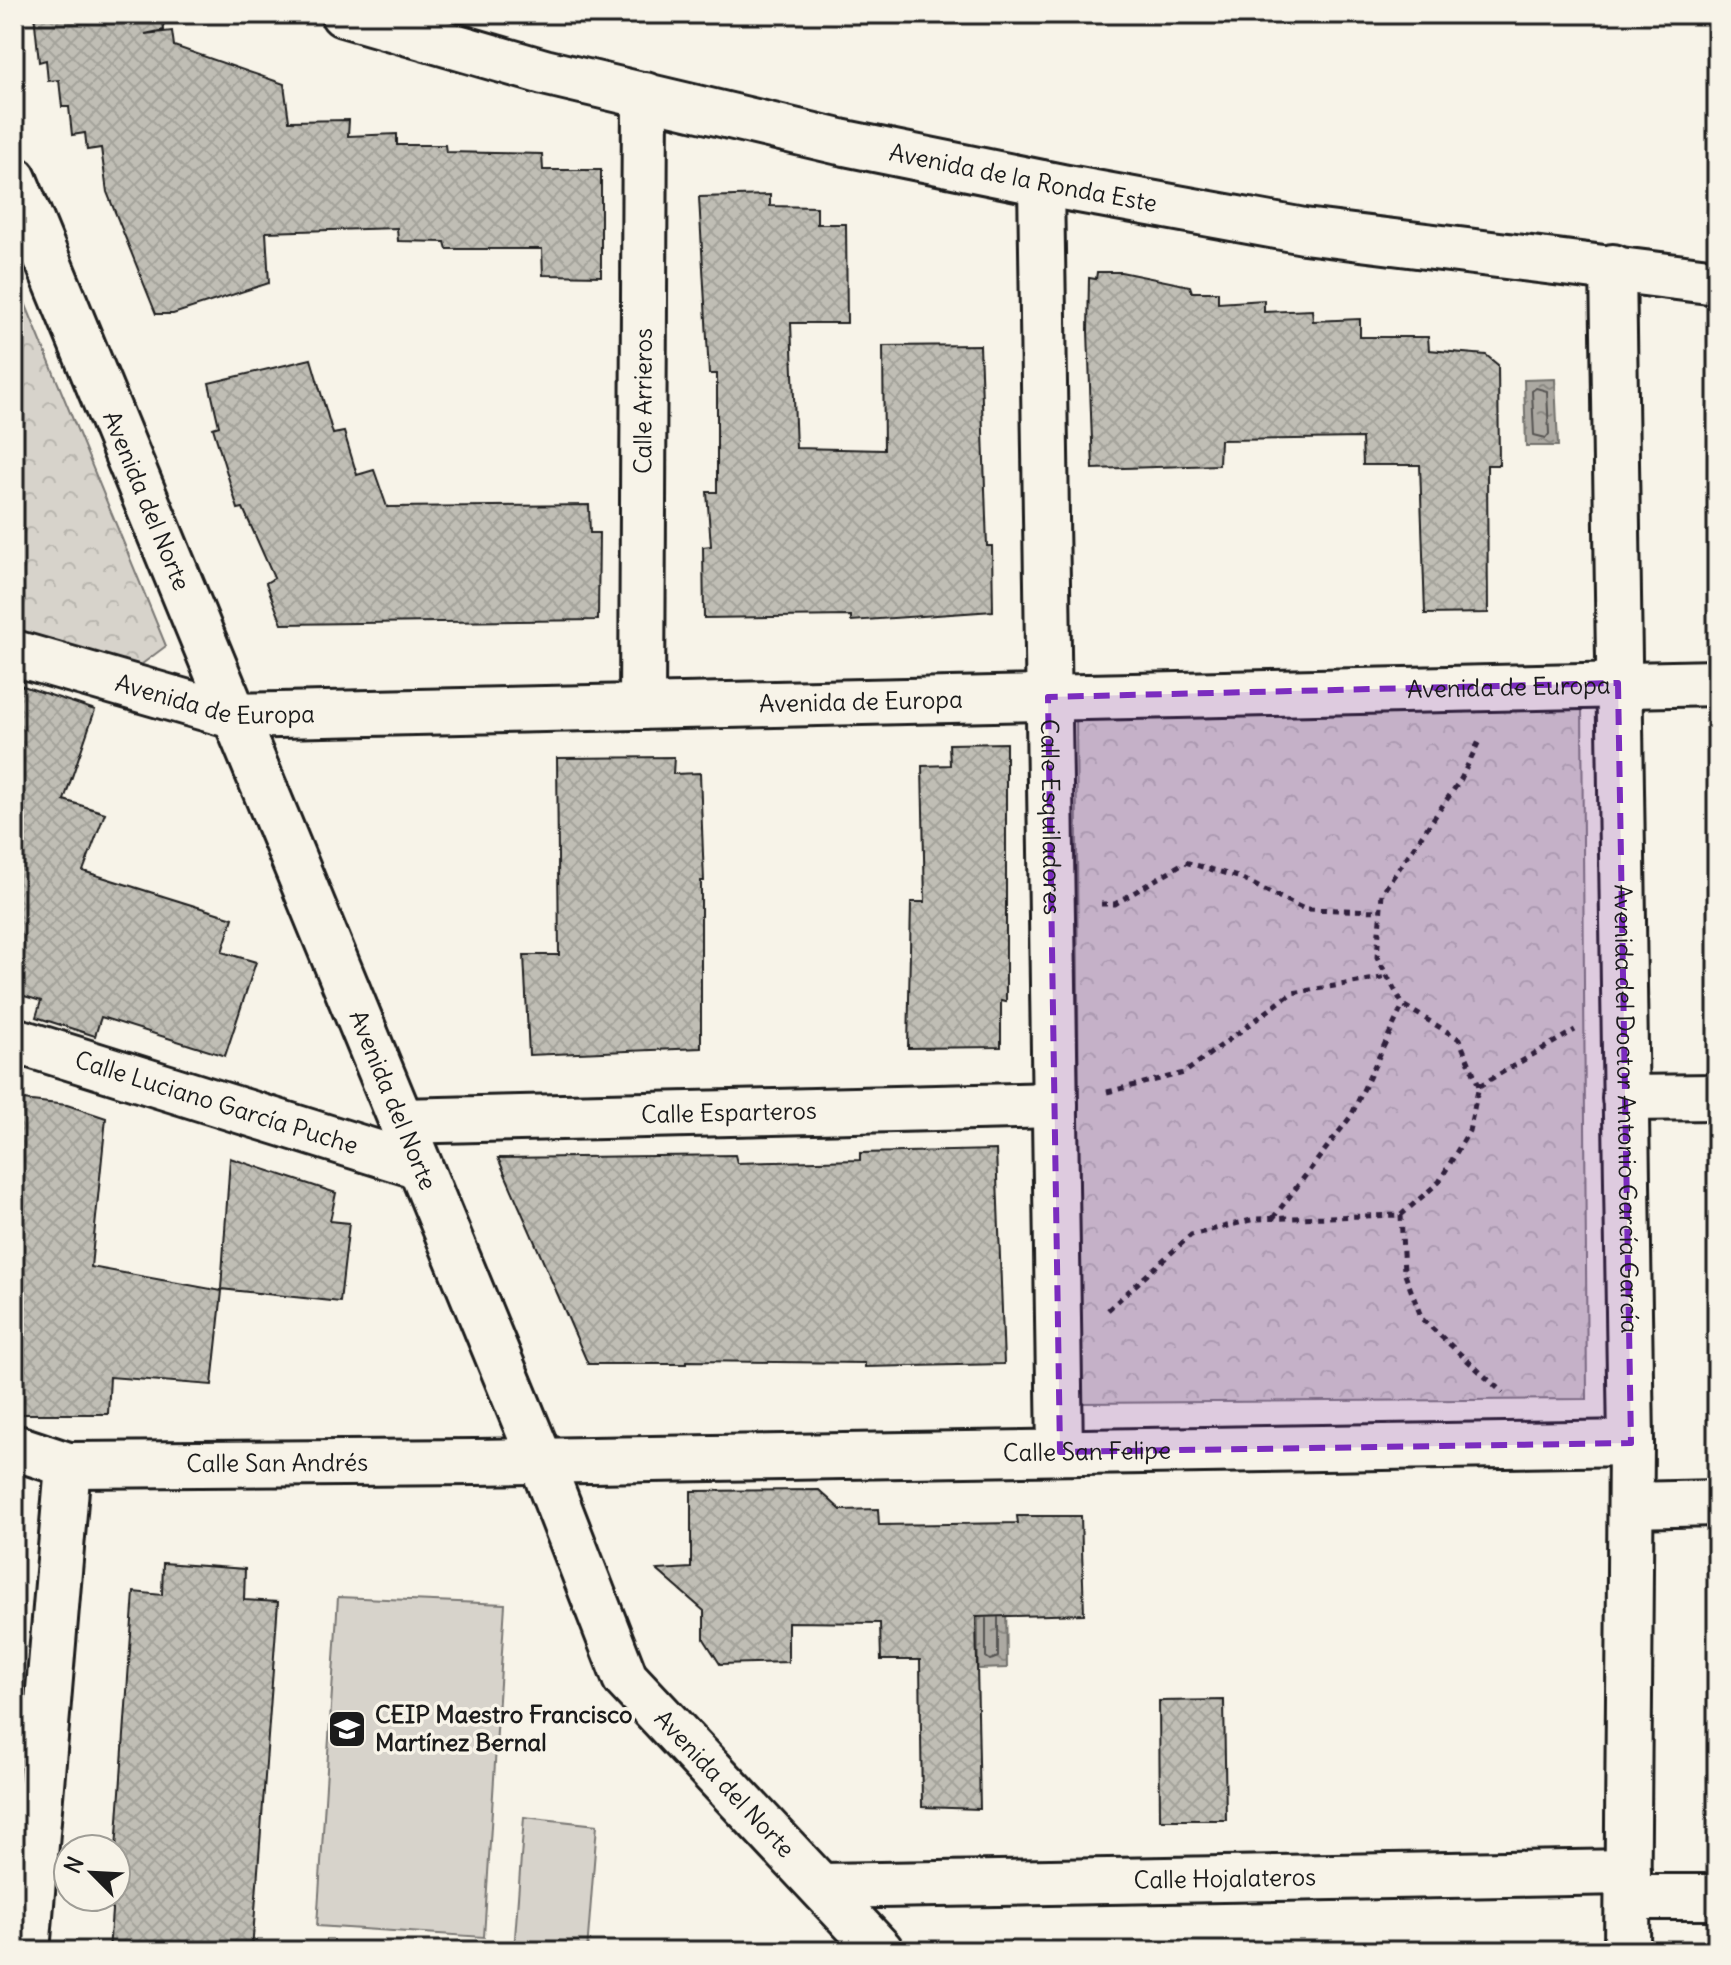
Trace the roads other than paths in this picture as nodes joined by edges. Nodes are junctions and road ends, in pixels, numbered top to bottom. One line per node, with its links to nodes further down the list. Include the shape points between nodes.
1 (343, 14): 2 (street, Avenida de la Ronda Este)
2 (645, 95): 4 (street, Avenida de la Ronda Este); 11 (street, Calle Arrieros)
3 (14, 179): 12 (street, Avenida del Norte)
4 (1041, 183): 5 (street, Avenida de la Ronda Este, via 1304,231); 10 (street, Calle Esquiladores)
5 (1613, 267): 6 (street, Avenida de la Ronda Este); 8 (street, Avenida del Doctor Antonio García García)
6 (1717, 282)
7 (14, 653): 12 (street, Avenida de Europa)
8 (1618, 683): 9 (street, Avenida de Europa); 10 (street, Avenida de Europa); 15 (street, Avenida del Doctor Antonio García García)
9 (1717, 683)
10 (1048, 697): 11 (street, Avenida de Europa); 16 (street, Calle Esquiladores)
11 (642, 707): 12 (street, Avenida de Europa)
12 (233, 716): 17 (street, Avenida del Norte)
13 (14, 1040): 18 (street, Calle Luciano García Puche)
14 (1717, 1097): 15 (street)
15 (1625, 1098): 19 (street, Avenida del Doctor Antonio García García)
16 (1055, 1105): 17 (street, Calle Esparteros); 21 (street, Calle Esquiladores)
17 (401, 1121): 18 (street, Avenida del Norte)
18 (419, 1166): 22 (street, Avenida del Norte)
19 (1631, 1443): 21 (street, Calle San Felipe); 25 (street, Avenida del Doctor Antonio García García)
20 (14, 1447): 23 (street, Calle San Andrés)
21 (1060, 1452): 22 (street, Calle San Felipe)
22 (541, 1461): 23 (street, Calle San Andrés); 28 (street, Avenida del Norte, via 625,1678)
23 (68, 1465): 29 (street)
24 (1717, 1503): 25 (street)
25 (1631, 1505): 26 (street, Avenida del Doctor Antonio García García)
26 (1628, 1885): 27 (street, Calle Hojalateros); 28 (street, Calle Hojalateros); 31 (street, Avenida del Doctor Antonio García García)
27 (1717, 1897)
28 (838, 1917): 30 (street, Avenida del Norte)
29 (27, 1951)
30 (881, 1951)
31 (1627, 1951)

